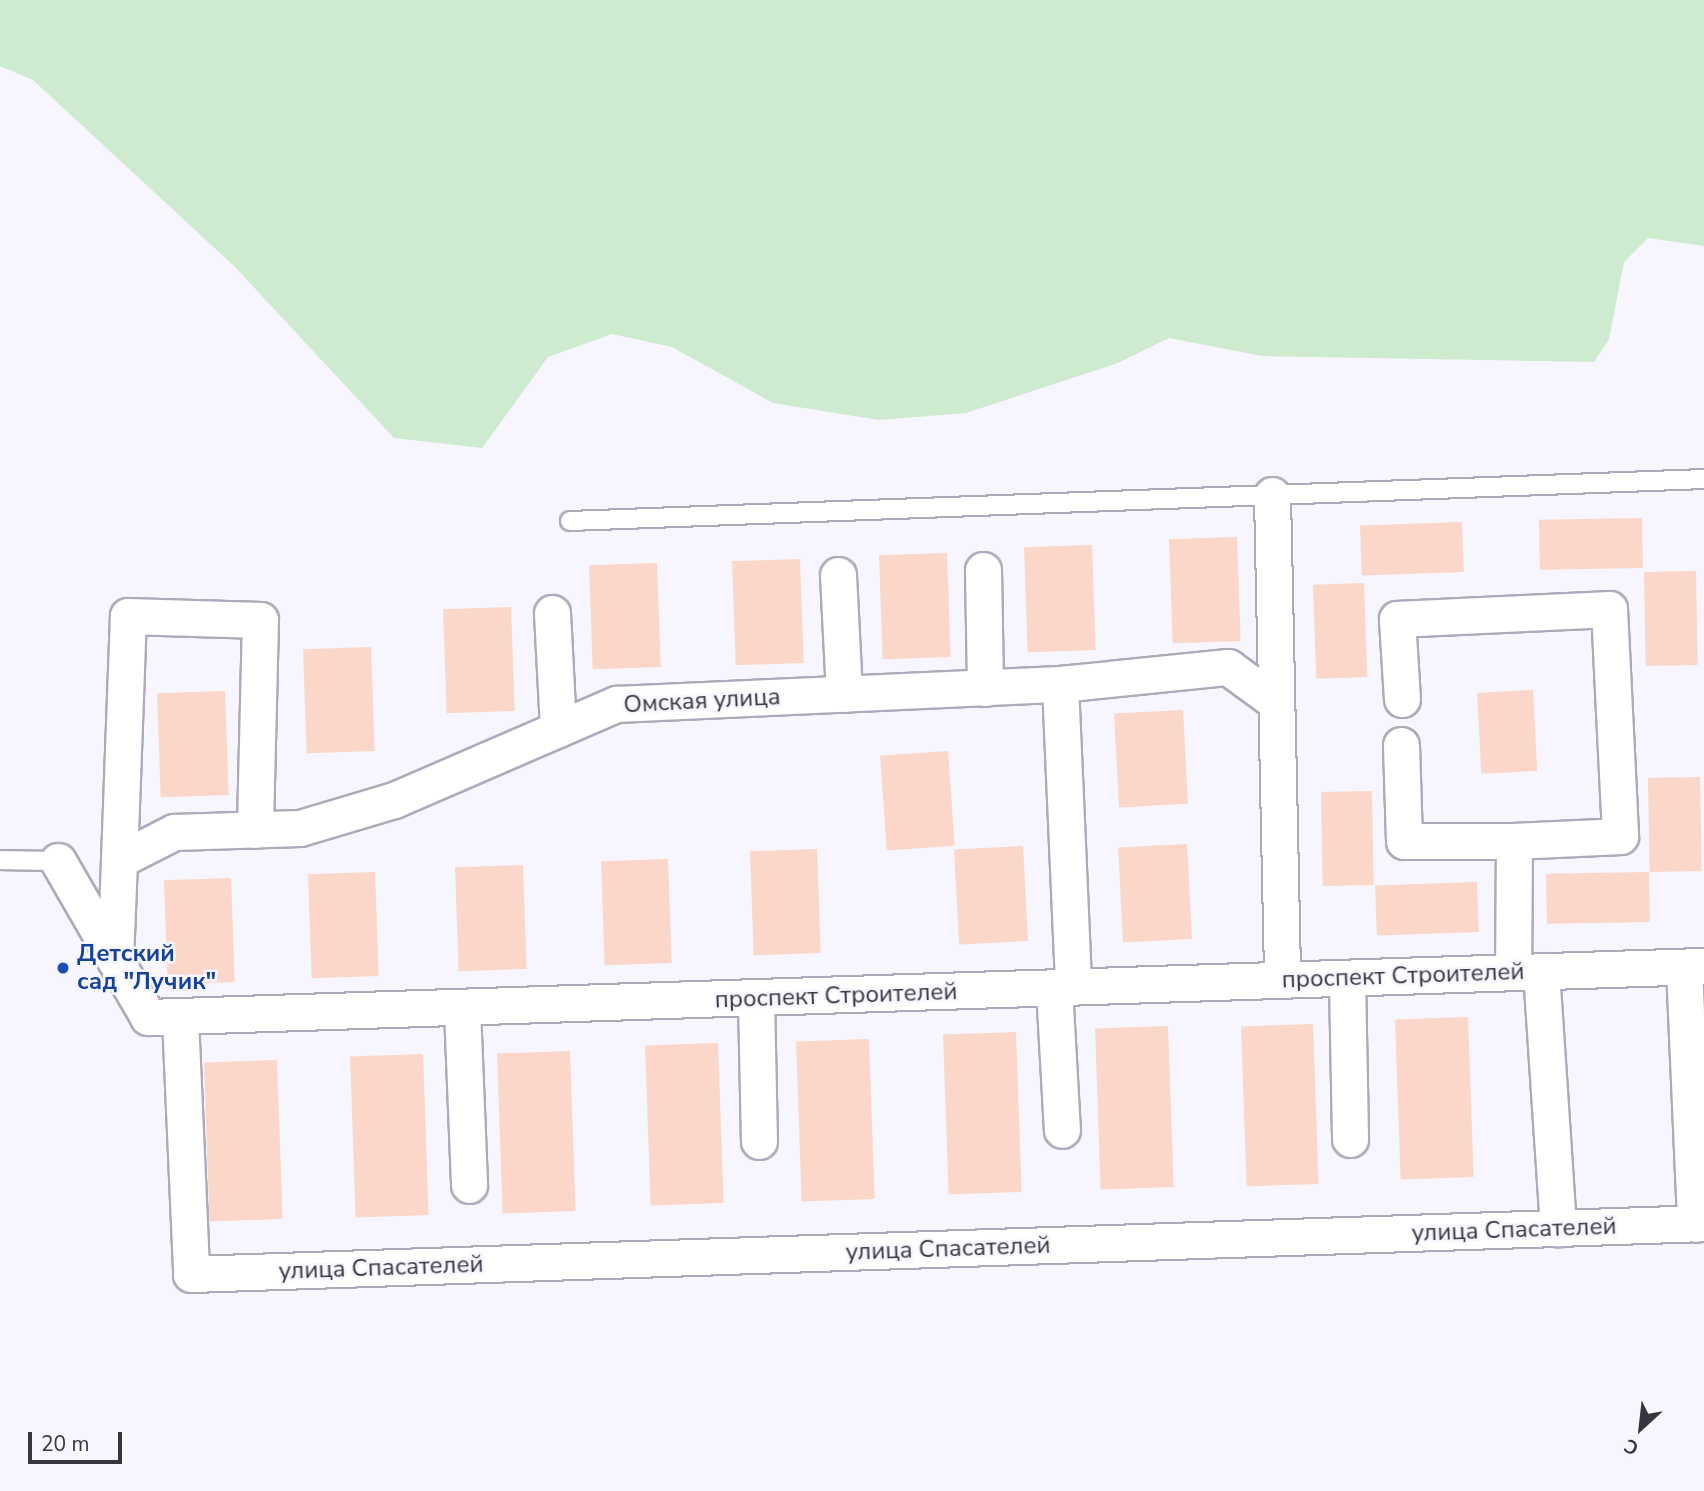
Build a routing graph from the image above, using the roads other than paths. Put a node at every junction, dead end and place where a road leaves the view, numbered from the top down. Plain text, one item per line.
1 (1704, 479) edge
2 (1272, 495) junction
3 (570, 521) dead end
4 (983, 570) dead end
5 (838, 575) dead end
6 (552, 613) dead end
7 (1060, 684) junction
8 (985, 688) junction
9 (844, 694) junction
10 (1402, 699) dead end
11 (1276, 702) junction
12 (558, 729) junction
13 (1401, 745) dead end
14 (255, 830) junction
15 (1514, 841) junction
16 (0, 860) edge
17 (119, 860) junction
18 (58, 861) joint
19 (115, 960) junction
20 (1694, 966) edge
21 (1527, 972) junction
22 (1347, 979) junction
23 (1282, 980) junction
24 (1064, 987) junction
25 (756, 999) junction
26 (462, 1009) junction
27 (180, 1017) junction
28 (1062, 1130) dead end
29 (1350, 1139) dead end
30 (759, 1141) dead end
31 (469, 1185) dead end
32 (1699, 1223) edge
33 (1558, 1228) junction

1 - 2 lane
2 - 3 lane
2 - 11 street
4 - 8 street
5 - 9 street
6 - 12 street
7 - 8 street, Омская улица
7 - 11 street, Омская улица
7 - 24 street
8 - 9 street, Омская улица
9 - 12 street, Омская улица
10 - 15 street
11 - 23 street
12 - 14 street, Омская улица
13 - 15 street
14 - 17 street, Омская улица
14 - 17 street
15 - 21 street
16 - 18 lane
17 - 19 street
18 - 19 street, проспект Строителей
19 - 27 street, проспект Строителей
20 - 21 street, проспект Строителей
20 - 32 street
21 - 22 street, проспект Строителей
21 - 33 street
22 - 23 street, проспект Строителей
22 - 29 street
23 - 24 street, проспект Строителей
24 - 25 street, проспект Строителей
24 - 28 street
25 - 26 street, проспект Строителей
25 - 30 street
26 - 27 street, проспект Строителей
26 - 31 street
27 - 33 street, улица Спасателей
32 - 33 street, улица Спасателей

